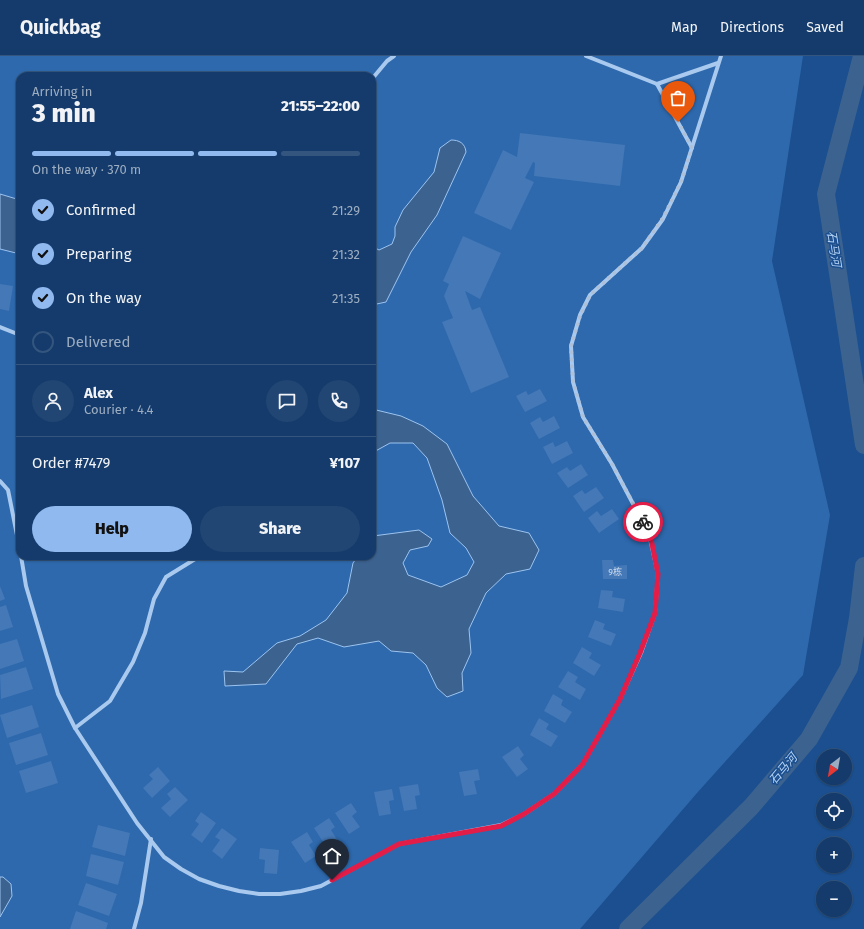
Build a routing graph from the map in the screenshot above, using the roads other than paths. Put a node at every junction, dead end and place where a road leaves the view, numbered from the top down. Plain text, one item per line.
1 (394, 56) edge
2 (586, 56) edge
3 (721, 56) edge
4 (718, 63) junction
5 (376, 74) edge
6 (657, 84) junction
7 (692, 148) junction
8 (0, 327) edge
9 (16, 333) edge
10 (0, 480) edge
11 (16, 530) edge
12 (22, 560) edge
13 (194, 560) edge
14 (75, 728) junction
15 (151, 839) junction
16 (134, 929) edge

1 - 5 street
2 - 6 street
3 - 4 street
4 - 6 street
4 - 7 street
6 - 7 street
7 - 15 street
8 - 9 street
10 - 11 street
12 - 14 street
13 - 14 street
14 - 15 street
15 - 16 street

